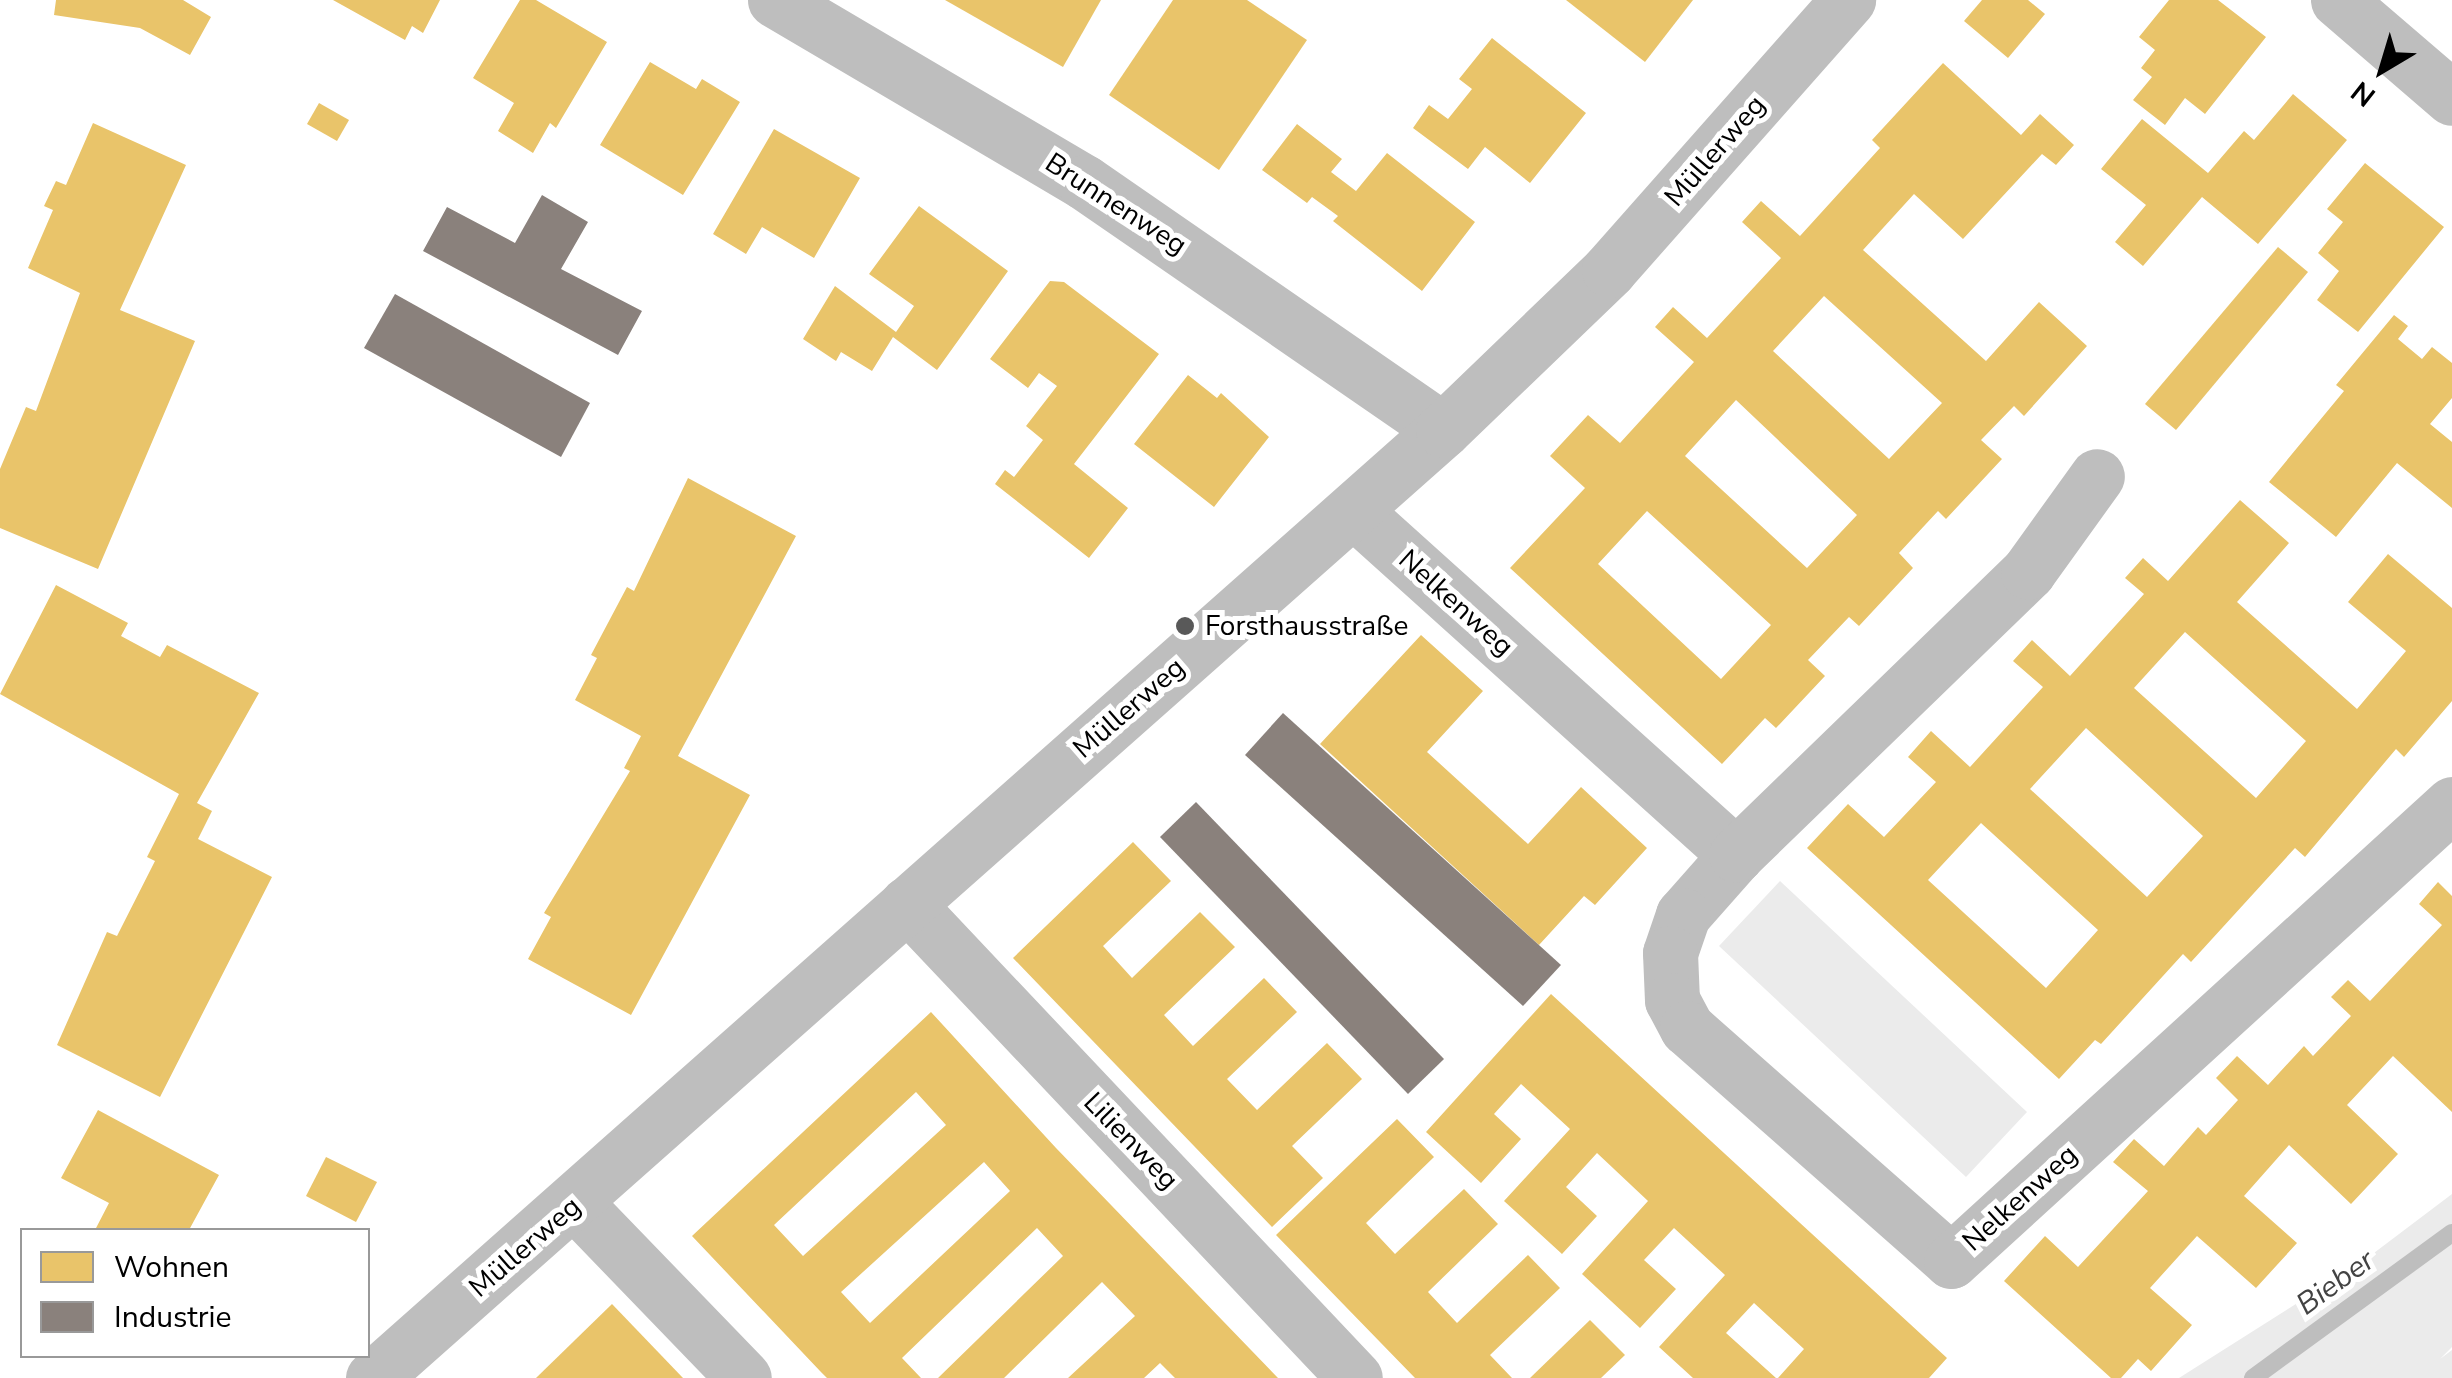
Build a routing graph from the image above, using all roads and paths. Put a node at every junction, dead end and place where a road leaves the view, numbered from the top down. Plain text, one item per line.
1 (775, 0) edge
2 (1848, 0) edge
3 (2338, 0) edge
4 (2452, 98) edge
5 (1444, 430) junction
6 (2097, 476) dead end
7 (1354, 512) junction
8 (2452, 804) edge
9 (1736, 855) junction
10 (906, 904) junction
11 (575, 1203) junction
12 (373, 1378) edge
13 (744, 1378) edge
14 (1354, 1378) edge

1 - 5 street, Brunnenweg
2 - 5 street, Müllerweg
3 - 4 street
5 - 7 street, Müllerweg
6 - 9 street, Nelkenweg
7 - 9 street, Nelkenweg
7 - 10 street, Müllerweg
8 - 9 street, Nelkenweg
10 - 11 street, Müllerweg
10 - 14 street, Lilienweg
11 - 12 street, Müllerweg
11 - 13 street

